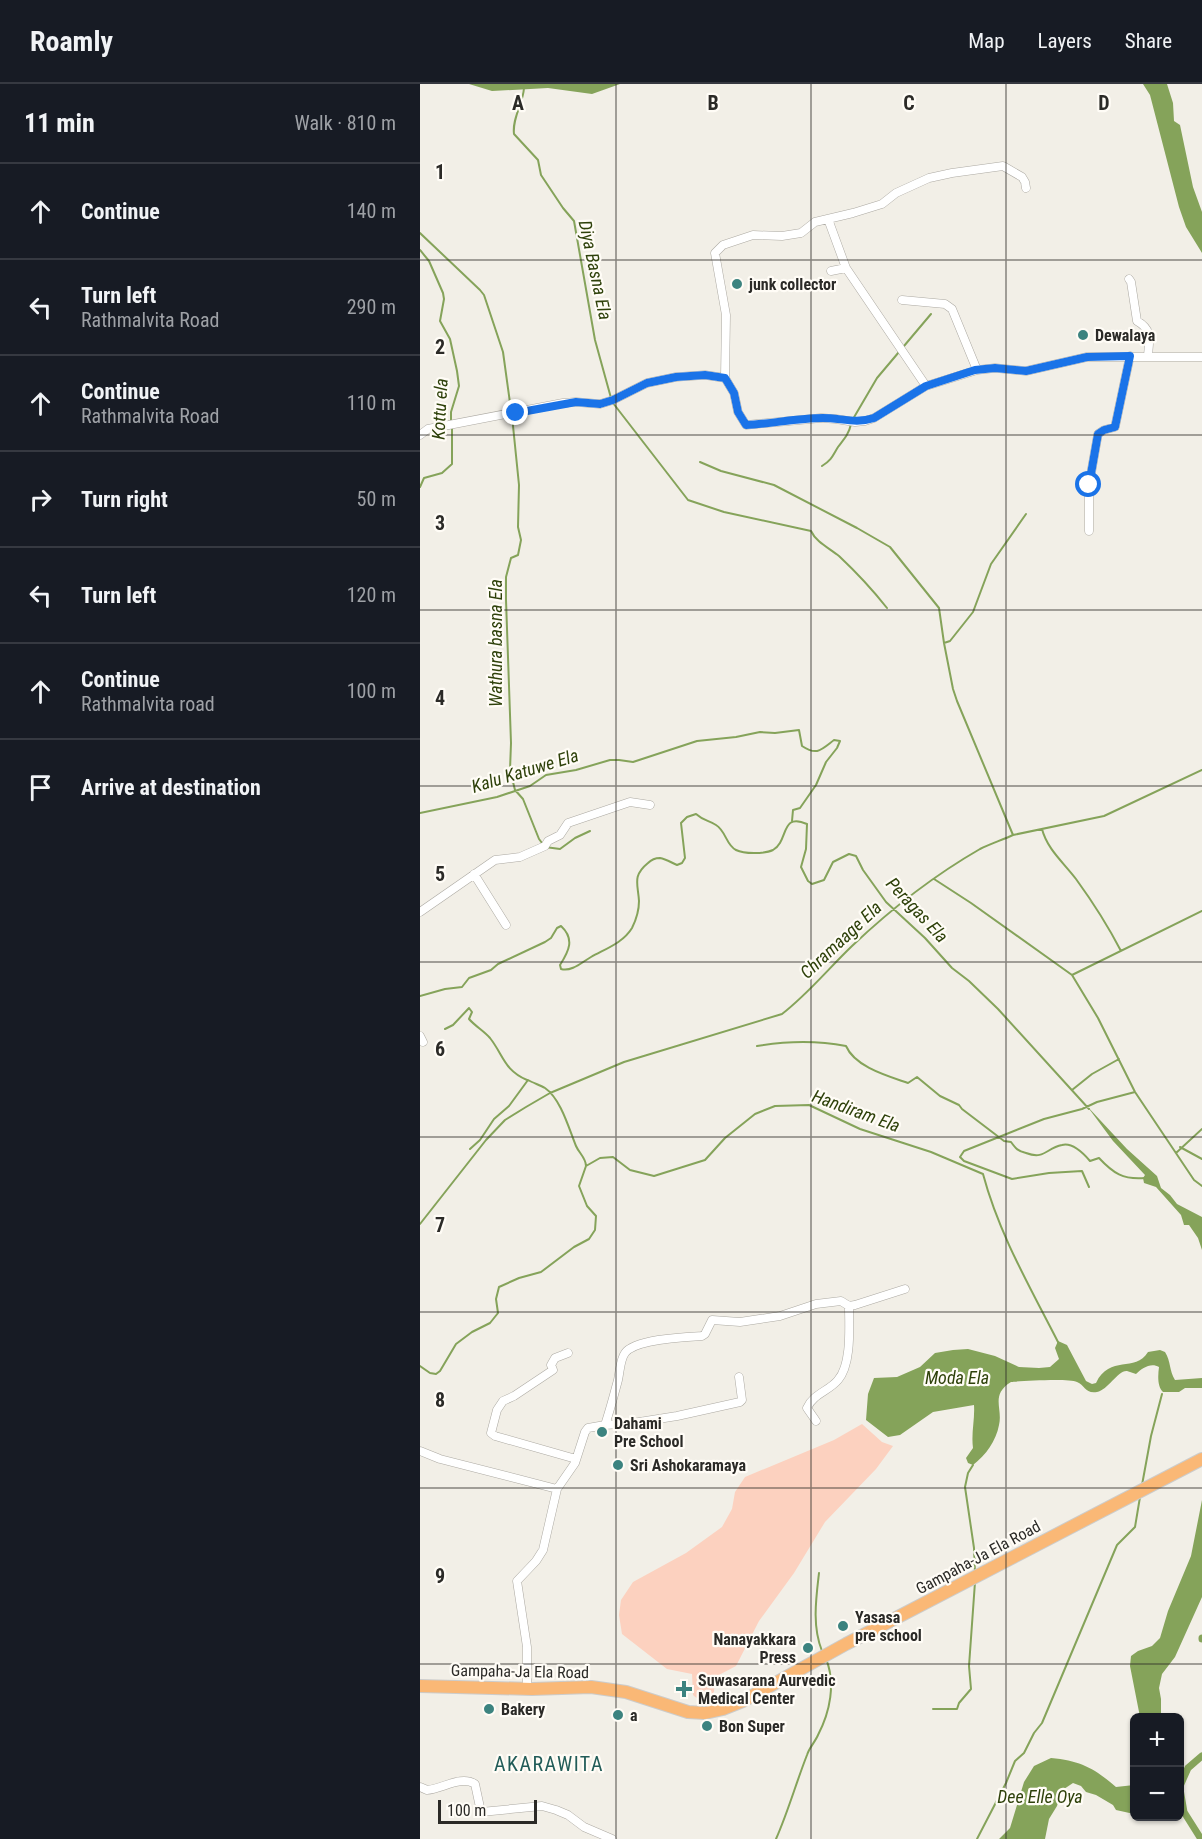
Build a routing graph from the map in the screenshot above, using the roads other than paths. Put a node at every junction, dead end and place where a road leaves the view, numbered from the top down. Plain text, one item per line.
1 (1026, 188) dead end
2 (828, 219) junction
3 (846, 268) junction
4 (831, 271) dead end
5 (1128, 279) dead end
6 (902, 300) dead end
7 (1130, 356) junction
8 (1148, 356) junction
9 (1202, 357) edge
10 (977, 370) junction
11 (725, 378) junction
12 (926, 386) junction
13 (420, 435) edge
14 (1089, 531) dead end
15 (650, 805) dead end
16 (474, 874) junction
17 (420, 912) edge
18 (506, 925) dead end
19 (904, 1289) dead end
20 (849, 1306) junction
21 (568, 1353) dead end
22 (739, 1377) dead end
23 (816, 1421) dead end
24 (605, 1425) junction
25 (420, 1451) edge
26 (576, 1459) junction
27 (1202, 1459) edge
28 (557, 1489) junction
29 (420, 1686) edge
30 (527, 1688) junction
31 (420, 1787) edge
32 (612, 1839) edge

1 - 2 street
2 - 3 street
2 - 11 street
3 - 4 street
3 - 12 street
5 - 8 street
6 - 10 street
7 - 8 street
7 - 10 street
7 - 14 street
8 - 9 street
10 - 12 street
11 - 12 street
11 - 13 street
15 - 16 street
16 - 17 street
16 - 18 street
19 - 20 street
20 - 23 street
20 - 24 street
21 - 26 street
22 - 24 street
24 - 26 street
25 - 28 street
26 - 28 street
27 - 30 highway, Gampaha-Ja Ela Road
28 - 30 street
29 - 30 highway, Gampaha-Ja Ela Road
31 - 32 street

